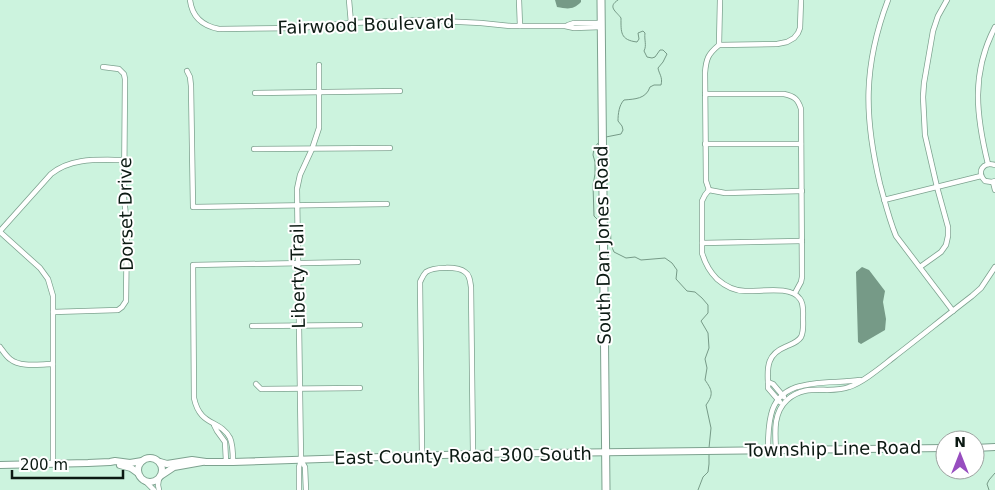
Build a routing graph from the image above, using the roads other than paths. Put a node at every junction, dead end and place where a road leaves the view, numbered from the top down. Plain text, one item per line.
1 (190, 0) edge
2 (349, 0) edge
3 (520, 0) edge
4 (601, 0) edge
5 (720, 0) edge
6 (801, 0) edge
7 (888, 0) edge
8 (947, 0) edge
9 (351, 23) junction
10 (601, 25) junction
11 (520, 26) junction
12 (995, 27) edge
13 (720, 45) junction
14 (319, 65) dead end
15 (103, 66) dead end
16 (186, 71) dead end
17 (400, 91) dead end
18 (319, 92) junction
19 (255, 93) dead end
20 (705, 94) junction
21 (705, 144) junction
22 (801, 144) junction
23 (390, 148) dead end
24 (254, 149) dead end
25 (312, 149) junction
26 (125, 160) junction
27 (988, 164) junction
28 (995, 165) edge
29 (981, 176) junction
30 (994, 182) edge
31 (937, 187) junction
32 (709, 190) junction
33 (995, 190) edge
34 (802, 192) junction
35 (884, 200) junction
36 (388, 204) dead end
37 (297, 206) junction
38 (0, 232) edge
39 (802, 241) junction
40 (702, 243) junction
41 (358, 262) dead end
42 (298, 263) junction
43 (920, 267) junction
44 (995, 267) edge
45 (794, 293) junction
46 (953, 311) junction
47 (53, 312) junction
48 (360, 325) dead end
49 (252, 326) dead end
50 (299, 326) junction
51 (0, 347) edge
52 (53, 364) junction
53 (864, 379) junction
54 (768, 382) junction
55 (256, 384) dead end
56 (300, 388) junction
57 (360, 388) dead end
58 (783, 396) junction
59 (778, 400) junction
60 (787, 400) junction
61 (783, 404) junction
62 (214, 425) junction
63 (769, 430) junction
64 (775, 430) junction
65 (935, 448) edge
66 (721, 450) joint
67 (772, 450) junction
68 (606, 452) junction
69 (473, 454) junction
70 (422, 455) junction
71 (302, 460) junction
72 (142, 461) junction
73 (110, 462) junction
74 (160, 462) junction
75 (206, 462) junction
76 (226, 462) junction
77 (233, 462) junction
78 (53, 464) junction
79 (0, 465) edge
80 (138, 472) junction
81 (161, 477) junction
82 (145, 481) junction
83 (154, 490) edge
84 (159, 490) edge
85 (299, 490) edge
86 (306, 490) edge
87 (606, 490) edge

1 - 9 street, Fairwood Boulevard
2 - 9 street
3 - 11 street
4 - 10 main road, South Dan Jones Road
5 - 13 street
6 - 13 street
7 - 35 street
8 - 31 street
9 - 11 street, Fairwood Boulevard
10 - 11 street, Fairwood Boulevard
10 - 68 main road, South Dan Jones Road
12 - 27 street
13 - 20 street
14 - 18 street, Liberty Trail
15 - 26 street, Dorset Drive
16 - 37 street
17 - 18 street
18 - 19 street
18 - 25 street, Liberty Trail
20 - 21 street
20 - 22 street
21 - 22 street
21 - 32 street
22 - 34 street
23 - 25 street
24 - 25 street
25 - 37 street, Liberty Trail
26 - 38 street
26 - 47 street, Dorset Drive
27 - 28 street
27 - 29 street
29 - 30 street
29 - 31 street
30 - 33 street
31 - 35 street
31 - 43 street
32 - 34 street
32 - 40 street
34 - 39 street
35 - 43 street
36 - 37 street
37 - 42 street, Liberty Trail
38 - 47 street
39 - 40 street
39 - 45 street
40 - 45 street
41 - 42 street
42 - 50 street, Liberty Trail
42 - 62 street
43 - 46 street
44 - 46 street
45 - 54 street
46 - 53 street
47 - 52 street
48 - 50 street
49 - 50 street
50 - 56 street, Liberty Trail
51 - 52 street
52 - 78 street
53 - 58 street
53 - 60 street
54 - 58 street
54 - 59 street
55 - 56 street
56 - 57 street
56 - 71 street, Liberty Trail
58 - 59 street
58 - 60 street
59 - 61 street
59 - 63 street
60 - 61 street
61 - 64 street
62 - 76 street
62 - 77 street
63 - 64 street
63 - 67 street
64 - 67 street
65 - 67 street, Township Line Road
66 - 67 street, Township Line Road
66 - 68 street, East County Road 300 South
68 - 69 street, East County Road 300 South
68 - 87 main road, South Dan Jones Road
69 - 70 street, East County Road 300 South
69 - 70 street
70 - 71 street, East County Road 300 South
71 - 77 street, East County Road 300 South
71 - 85 street
71 - 86 street, Liberty Trail
72 - 73 street
72 - 74 street
72 - 80 street
73 - 78 street
73 - 80 street
74 - 75 street, East County Road 300 South
74 - 81 street
75 - 76 street, East County Road 300 South
75 - 81 street, East County Road 300 South
76 - 77 street, East County Road 300 South
78 - 79 street
80 - 82 street
81 - 82 street
81 - 84 street
82 - 83 street

